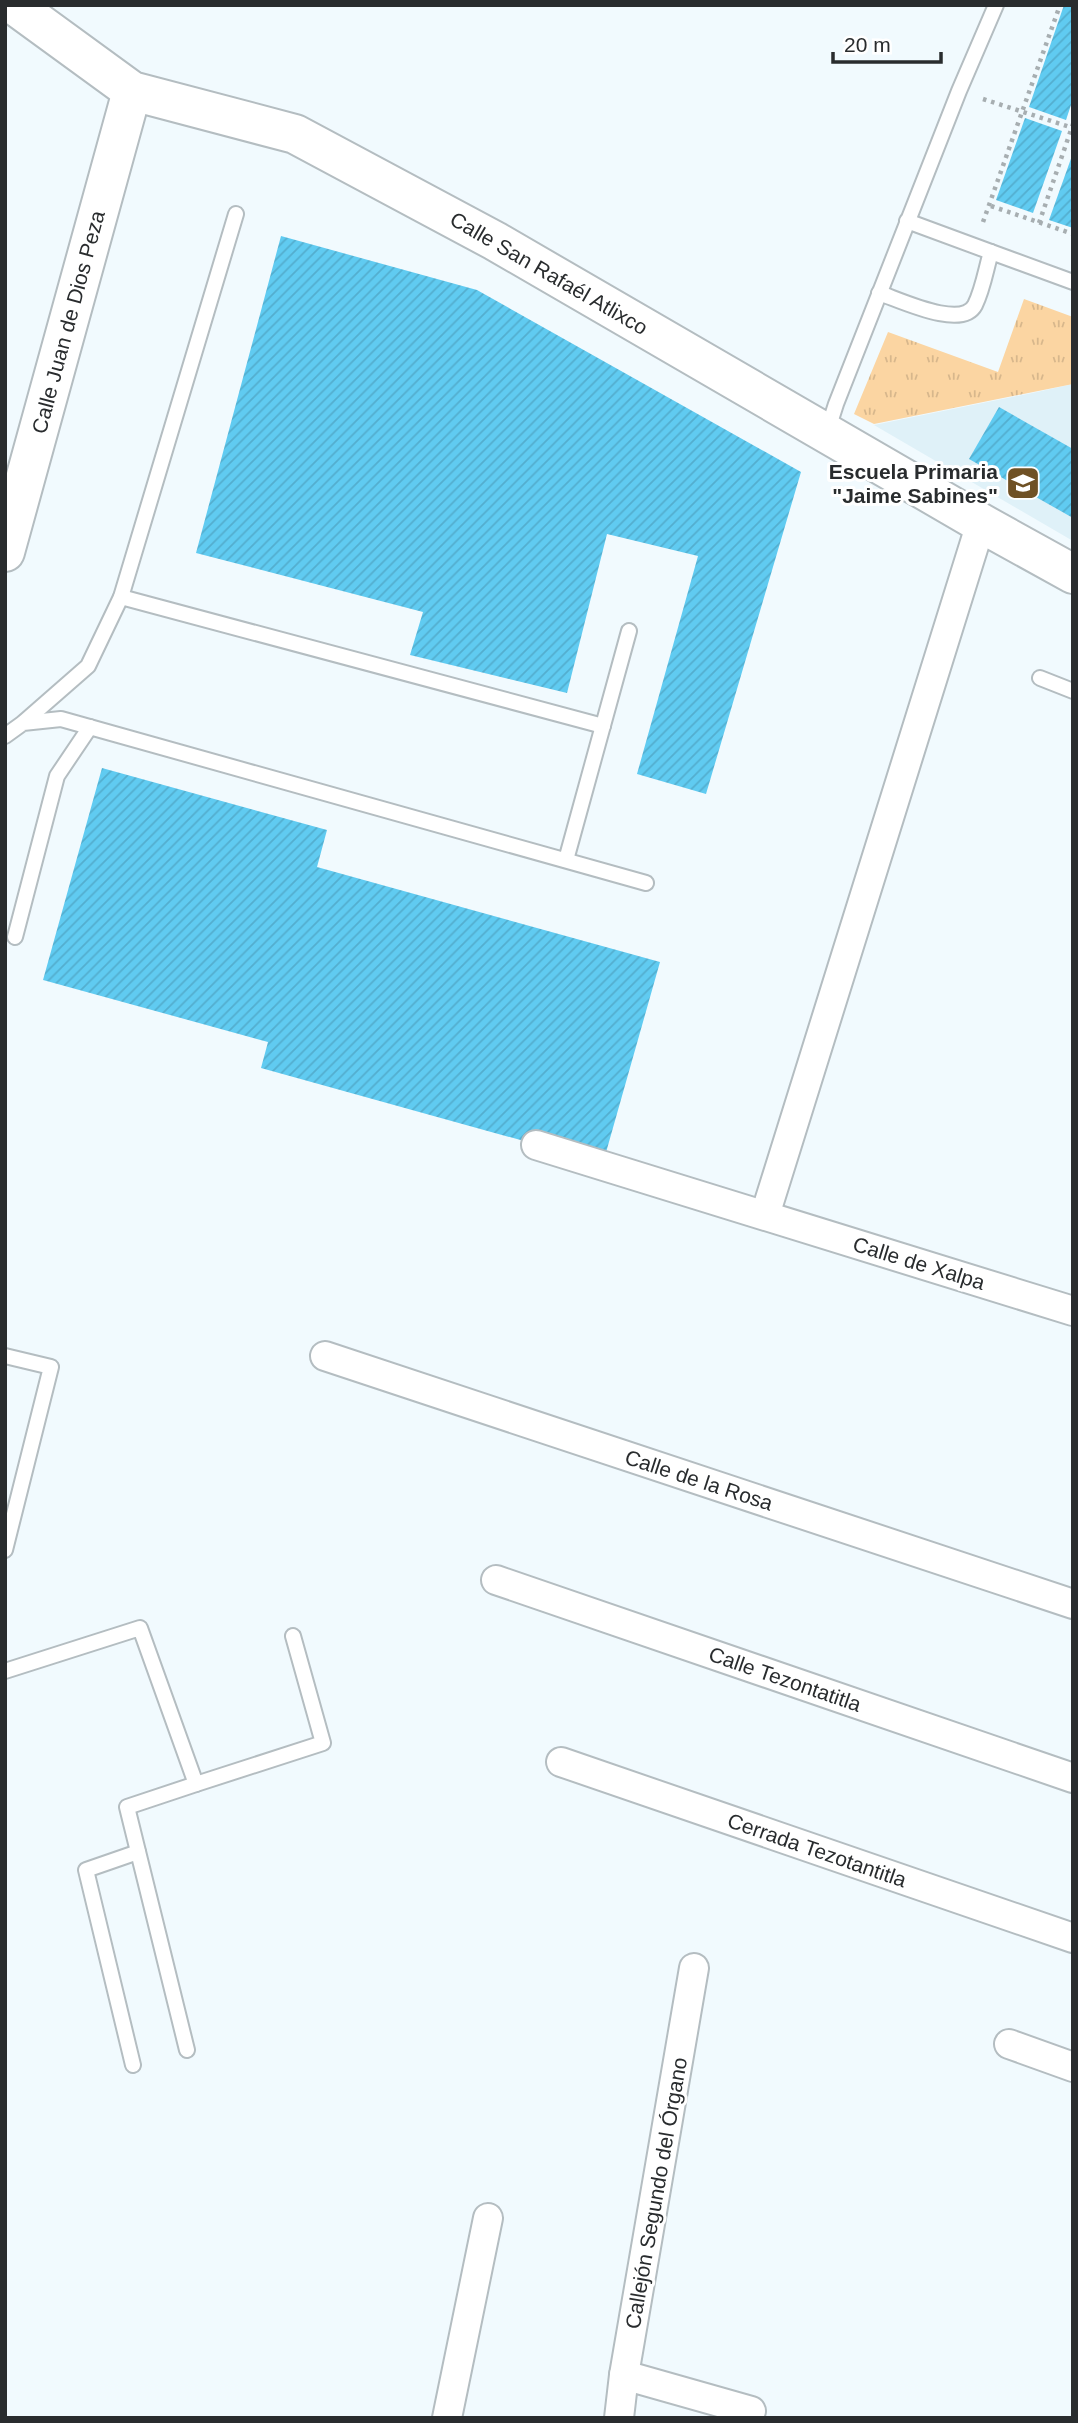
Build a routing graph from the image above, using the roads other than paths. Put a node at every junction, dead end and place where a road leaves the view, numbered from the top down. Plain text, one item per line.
1 (14, 5) edge
2 (996, 5) edge
3 (132, 91) junction
4 (236, 214) dead end
5 (907, 221) junction
6 (991, 252) junction
7 (1073, 282) edge
8 (878, 293) junction
9 (827, 433) junction
10 (981, 523) junction
11 (5, 552) edge
12 (1073, 574) edge
13 (121, 597) junction
14 (629, 631) dead end
15 (1040, 678) dead end
16 (1073, 691) edge
17 (23, 723) junction
18 (603, 726) junction
19 (90, 727) junction
20 (5, 736) edge
21 (566, 860) junction
22 (646, 883) dead end
23 (15, 937) dead end
24 (536, 1145) dead end
25 (765, 1215) junction
26 (1073, 1311) edge
27 (5, 1356) edge
28 (325, 1356) dead end
29 (5, 1550) edge
30 (496, 1580) dead end
31 (1073, 1604) edge
32 (293, 1636) dead end
33 (5, 1671) edge
34 (561, 1762) dead end
35 (1073, 1778) edge
36 (196, 1784) junction
37 (138, 1852) junction
38 (1073, 1938) edge
39 (694, 1968) dead end
40 (1009, 2045) dead end
41 (187, 2050) dead end
42 (133, 2066) dead end
43 (1073, 2067) edge
44 (488, 2218) dead end
45 (624, 2375) junction
46 (751, 2411) dead end
47 (447, 2418) edge
48 (619, 2418) edge

1 - 3 street, Calle San Rafaél Atlixco
2 - 5 lane
3 - 9 street, Calle San Rafaél Atlixco
3 - 11 street, Calle Juan de Dios Peza
4 - 13 lane
5 - 6 lane
5 - 8 lane
6 - 7 lane
6 - 8 lane
8 - 9 lane
9 - 10 street, Calle San Rafaél Atlixco
10 - 12 street, Calle San Rafaél Atlixco
10 - 25 street
13 - 17 lane
13 - 18 lane
14 - 18 lane
15 - 16 lane
17 - 19 lane
17 - 20 lane
18 - 21 lane
19 - 21 lane
19 - 23 lane
21 - 22 lane
24 - 25 street, Calle de Xalpa
25 - 26 street, Calle de Xalpa
27 - 29 lane
28 - 31 street, Calle de la Rosa
30 - 35 street, Calle Tezontatitla
32 - 36 lane
33 - 36 lane
34 - 38 street, Cerrada Tezotantitla
36 - 37 lane
37 - 41 lane
37 - 42 lane
39 - 45 street, Callejón Segundo del Órgano
40 - 43 street
44 - 47 street
45 - 46 street
45 - 48 street, Callejón Segundo del Órgano

